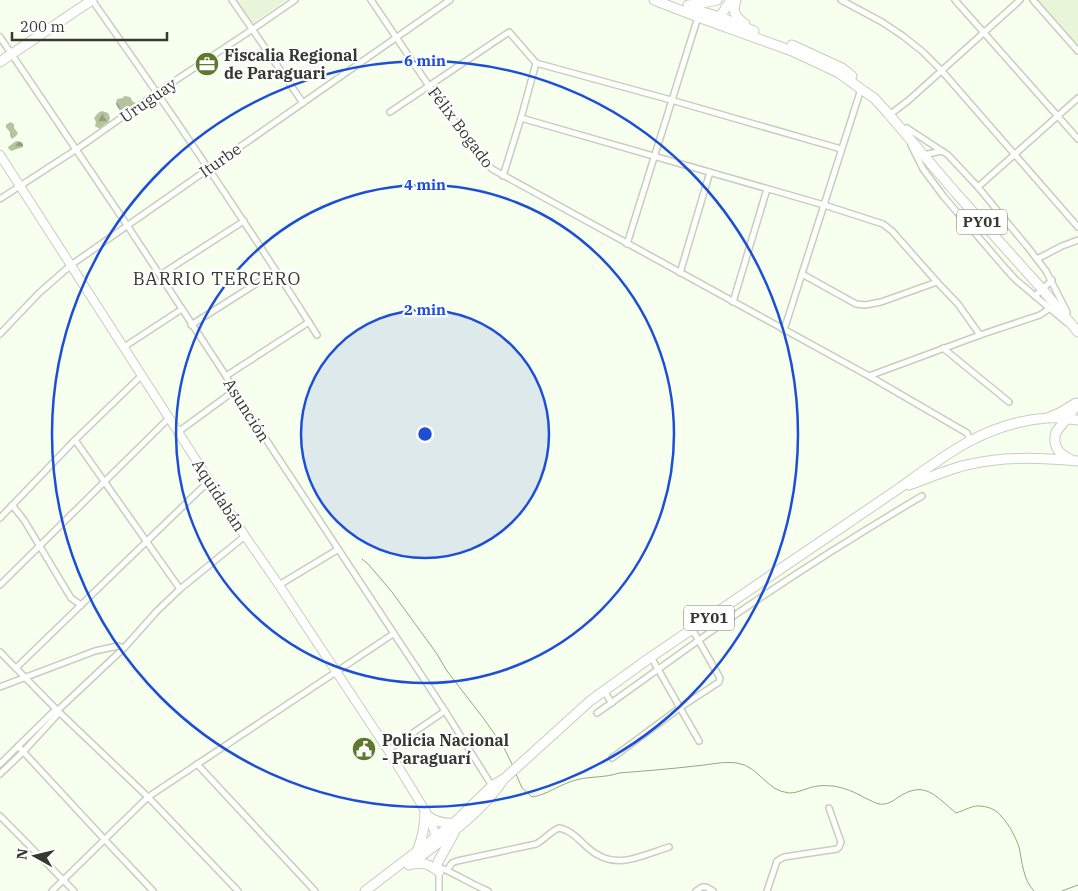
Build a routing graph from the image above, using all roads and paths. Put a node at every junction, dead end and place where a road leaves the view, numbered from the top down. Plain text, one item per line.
1 (92, 0) edge
2 (232, 0) edge
3 (295, 0) edge
4 (371, 0) edge
5 (450, 0) edge
6 (654, 0) edge
7 (668, 0) edge
8 (717, 0) edge
9 (732, 0) edge
10 (736, 0) edge
11 (841, 0) edge
12 (956, 0) edge
13 (1020, 0) edge
14 (1033, 0) edge
15 (680, 5) junction
16 (694, 16) junction
17 (720, 17) junction
18 (253, 29) junction
19 (735, 31) junction
20 (755, 32) junction
21 (984, 32) junction
22 (0, 36) edge
23 (396, 37) junction
24 (1078, 51) edge
25 (12, 54) junction
26 (0, 62) edge
27 (536, 63) junction
28 (941, 70) junction
29 (429, 86) junction
30 (861, 89) junction
31 (158, 92) junction
32 (1078, 98) edge
33 (671, 100) junction
34 (304, 103) junction
35 (390, 112) dead end
36 (892, 113) junction
37 (1058, 116) junction
38 (521, 118) junction
39 (906, 130) junction
40 (1078, 139) edge
41 (842, 149) junction
42 (77, 150) junction
43 (942, 151) junction
44 (1014, 154) junction
45 (0, 155) edge
46 (654, 156) junction
47 (926, 156) junction
48 (209, 168) junction
49 (923, 169) junction
50 (710, 172) junction
51 (503, 176) junction
52 (20, 185) junction
53 (978, 187) junction
54 (767, 189) junction
55 (0, 199) edge
56 (824, 205) junction
57 (244, 221) junction
58 (127, 225) junction
59 (1078, 227) edge
60 (1078, 240) edge
61 (627, 244) junction
62 (1037, 259) junction
63 (71, 265) junction
64 (276, 271) junction
65 (680, 273) junction
66 (802, 274) junction
67 (160, 275) junction
68 (937, 282) junction
69 (1043, 288) junction
70 (733, 302) junction
71 (1050, 308) junction
72 (182, 309) junction
73 (309, 322) junction
74 (191, 325) junction
75 (1076, 328) edge
76 (784, 330) junction
77 (0, 334) edge
78 (318, 334) dead end
79 (980, 334) junction
80 (124, 348) junction
81 (943, 348) junction
82 (142, 375) junction
83 (226, 376) junction
84 (869, 376) junction
85 (234, 392) junction
86 (1009, 402) dead end
87 (1078, 403) edge
88 (169, 418) junction
89 (1044, 418) junction
90 (1066, 419) junction
91 (1078, 420) edge
92 (178, 432) junction
93 (75, 440) junction
94 (970, 440) junction
95 (1076, 461) edge
96 (210, 480) junction
97 (105, 482) junction
98 (901, 487) junction
99 (922, 496) dead end
100 (12, 505) junction
101 (0, 518) edge
102 (245, 536) junction
103 (146, 542) junction
104 (40, 546) junction
105 (337, 550) junction
106 (279, 585) junction
107 (0, 586) edge
108 (180, 589) junction
109 (81, 605) junction
110 (692, 630) junction
111 (393, 634) junction
112 (698, 640) junction
113 (124, 648) junction
114 (0, 652) edge
115 (652, 657) junction
116 (16, 668) junction
117 (658, 669) junction
118 (336, 672) junction
119 (26, 677) junction
120 (0, 687) edge
121 (604, 691) junction
122 (612, 703) junction
123 (681, 707) junction
124 (58, 711) junction
125 (445, 711) junction
126 (597, 714) dead end
127 (700, 741) dead end
128 (18, 746) junction
129 (388, 750) junction
130 (23, 752) junction
131 (612, 758) dead end
132 (0, 764) edge
133 (197, 764) junction
134 (0, 774) edge
135 (505, 778) junction
136 (492, 786) junction
137 (148, 797) junction
138 (830, 808) dead end
139 (427, 814) junction
140 (0, 816) edge
141 (456, 825) junction
142 (104, 840) junction
143 (437, 840) junction
144 (669, 847) dead end
145 (418, 851) junction
146 (409, 865) junction
147 (441, 868) junction
148 (64, 880) junction
149 (52, 891) edge
150 (74, 891) edge
151 (153, 891) edge
152 (238, 891) edge
153 (315, 891) edge
154 (365, 891) edge
155 (374, 891) edge
156 (439, 891) edge
157 (488, 891) edge
158 (696, 891) edge
159 (713, 891) edge
160 (766, 891) edge

1 - 25 highway
1 - 31 street
2 - 18 street
3 - 18 street, Uruguay
4 - 23 street, Félix Bogado
5 - 23 street, Iturbe
6 - 16 highway, PY01
7 - 15 highway, PY01
8 - 15 highway
9 - 17 highway
10 - 20 highway
11 - 28 street
12 - 21 street
13 - 21 street
14 - 24 street
15 - 17 highway, PY01
16 - 17 highway
16 - 19 highway, PY01
16 - 33 street
17 - 19 highway
17 - 20 highway, PY01
18 - 31 street, Uruguay
18 - 34 street
19 - 30 highway, PY01
20 - 36 highway, PY01
21 - 28 street
21 - 37 street
22 - 25 street, Asunción
23 - 29 street, Félix Bogado
23 - 34 street, Iturbe
25 - 26 highway
25 - 42 street, Asunción
27 - 29 street
27 - 33 street
27 - 38 street
28 - 36 street
28 - 44 street
29 - 35 street
29 - 51 street, Félix Bogado
30 - 39 highway, PY01
30 - 41 street
31 - 42 street, Uruguay
31 - 48 street
32 - 37 street
33 - 41 street
33 - 46 street
34 - 48 street, Iturbe
36 - 39 highway, PY01
37 - 40 street
37 - 44 street
38 - 46 street
38 - 51 street
39 - 43 street
39 - 47 highway, PY01
39 - 49 street
41 - 56 street
42 - 52 street, Uruguay
42 - 58 street, Asunción
43 - 47 street
43 - 53 street
44 - 53 street
44 - 59 street
45 - 52 street, Aquidabán
46 - 50 street
46 - 61 street
47 - 49 street
47 - 69 highway, PY01
48 - 57 street
48 - 58 street, Iturbe
49 - 69 street
50 - 54 street
50 - 65 street
51 - 61 street, Félix Bogado
52 - 55 street, Uruguay
52 - 63 street, Aquidabán
53 - 62 street
54 - 56 street
54 - 70 street
56 - 66 street
56 - 68 street
57 - 64 street
57 - 67 street
58 - 63 street, Iturbe
58 - 67 street, Asunción
60 - 62 street
61 - 65 street, Félix Bogado
62 - 69 street
63 - 77 street, Iturbe
63 - 80 street, Aquidabán
64 - 73 street
64 - 74 street
65 - 70 street, Félix Bogado
66 - 68 street
66 - 76 street
67 - 72 street, Asunción
68 - 79 street
69 - 71 street
69 - 75 highway, PY01
69 - 75 highway, PY01
70 - 76 street, Félix Bogado
71 - 75 street
71 - 79 street
72 - 74 street, Asunción
72 - 80 street
73 - 78 street
73 - 83 street
74 - 83 street, Asunción
76 - 84 street, Félix Bogado
79 - 81 street
80 - 82 street, Aquidabán
81 - 84 street
81 - 86 street
82 - 88 street, Aquidabán
82 - 93 street
83 - 85 street, Asunción
84 - 94 street, Félix Bogado
85 - 92 street
85 - 105 street, Asunción
87 - 89 highway
87 - 90 highway
88 - 92 street, Aquidabán
88 - 97 street
89 - 90 highway, PY01
89 - 94 highway, PY01
90 - 91 highway, PY01
90 - 95 highway
92 - 96 street, Aquidabán
93 - 97 street
93 - 100 street
94 - 98 highway, PY01
95 - 98 highway, PY01
96 - 102 street, Aquidabán
96 - 103 street
97 - 103 street
97 - 104 street
98 - 110 highway, PY01
99 - 112 street
100 - 101 street
100 - 104 street
102 - 106 street, Aquidabán
102 - 108 street
103 - 108 street
103 - 109 street
104 - 107 street
104 - 109 street
105 - 106 street
105 - 111 street, Asunción
106 - 118 street, Aquidabán
108 - 113 street
109 - 116 street
110 - 112 street
110 - 115 highway, PY01
111 - 118 street
111 - 125 street, Asunción
112 - 117 street
112 - 123 street
113 - 119 street
113 - 124 street
114 - 116 street
115 - 117 street
115 - 121 highway, PY01
116 - 119 street
117 - 122 street
117 - 123 street
118 - 129 street, Aquidabán
118 - 133 street
119 - 120 street
119 - 124 street
121 - 122 street
121 - 135 highway, PY01
122 - 126 street
123 - 127 street
123 - 131 street
124 - 128 street
124 - 130 street
124 - 137 street
125 - 129 street
125 - 136 street, Asunción
128 - 130 street
128 - 132 street
129 - 139 street, Aquidabán
130 - 134 street
130 - 142 street
133 - 137 street
133 - 153 street
135 - 136 highway, PY01
135 - 141 highway, PY01
136 - 141 highway, PY01
137 - 142 street
137 - 152 street
138 - 160 street
139 - 141 highway
139 - 143 street, Aquidabán
139 - 145 highway
140 - 148 street
141 - 143 highway, PY01
141 - 147 highway
142 - 148 street
142 - 151 street
143 - 145 highway, PY01
143 - 146 highway, PY01
143 - 147 street
144 - 147 street
145 - 154 highway, PY01
146 - 147 highway
146 - 155 highway, PY01
147 - 156 street
147 - 157 street
148 - 149 street
148 - 150 street
158 - 159 street

